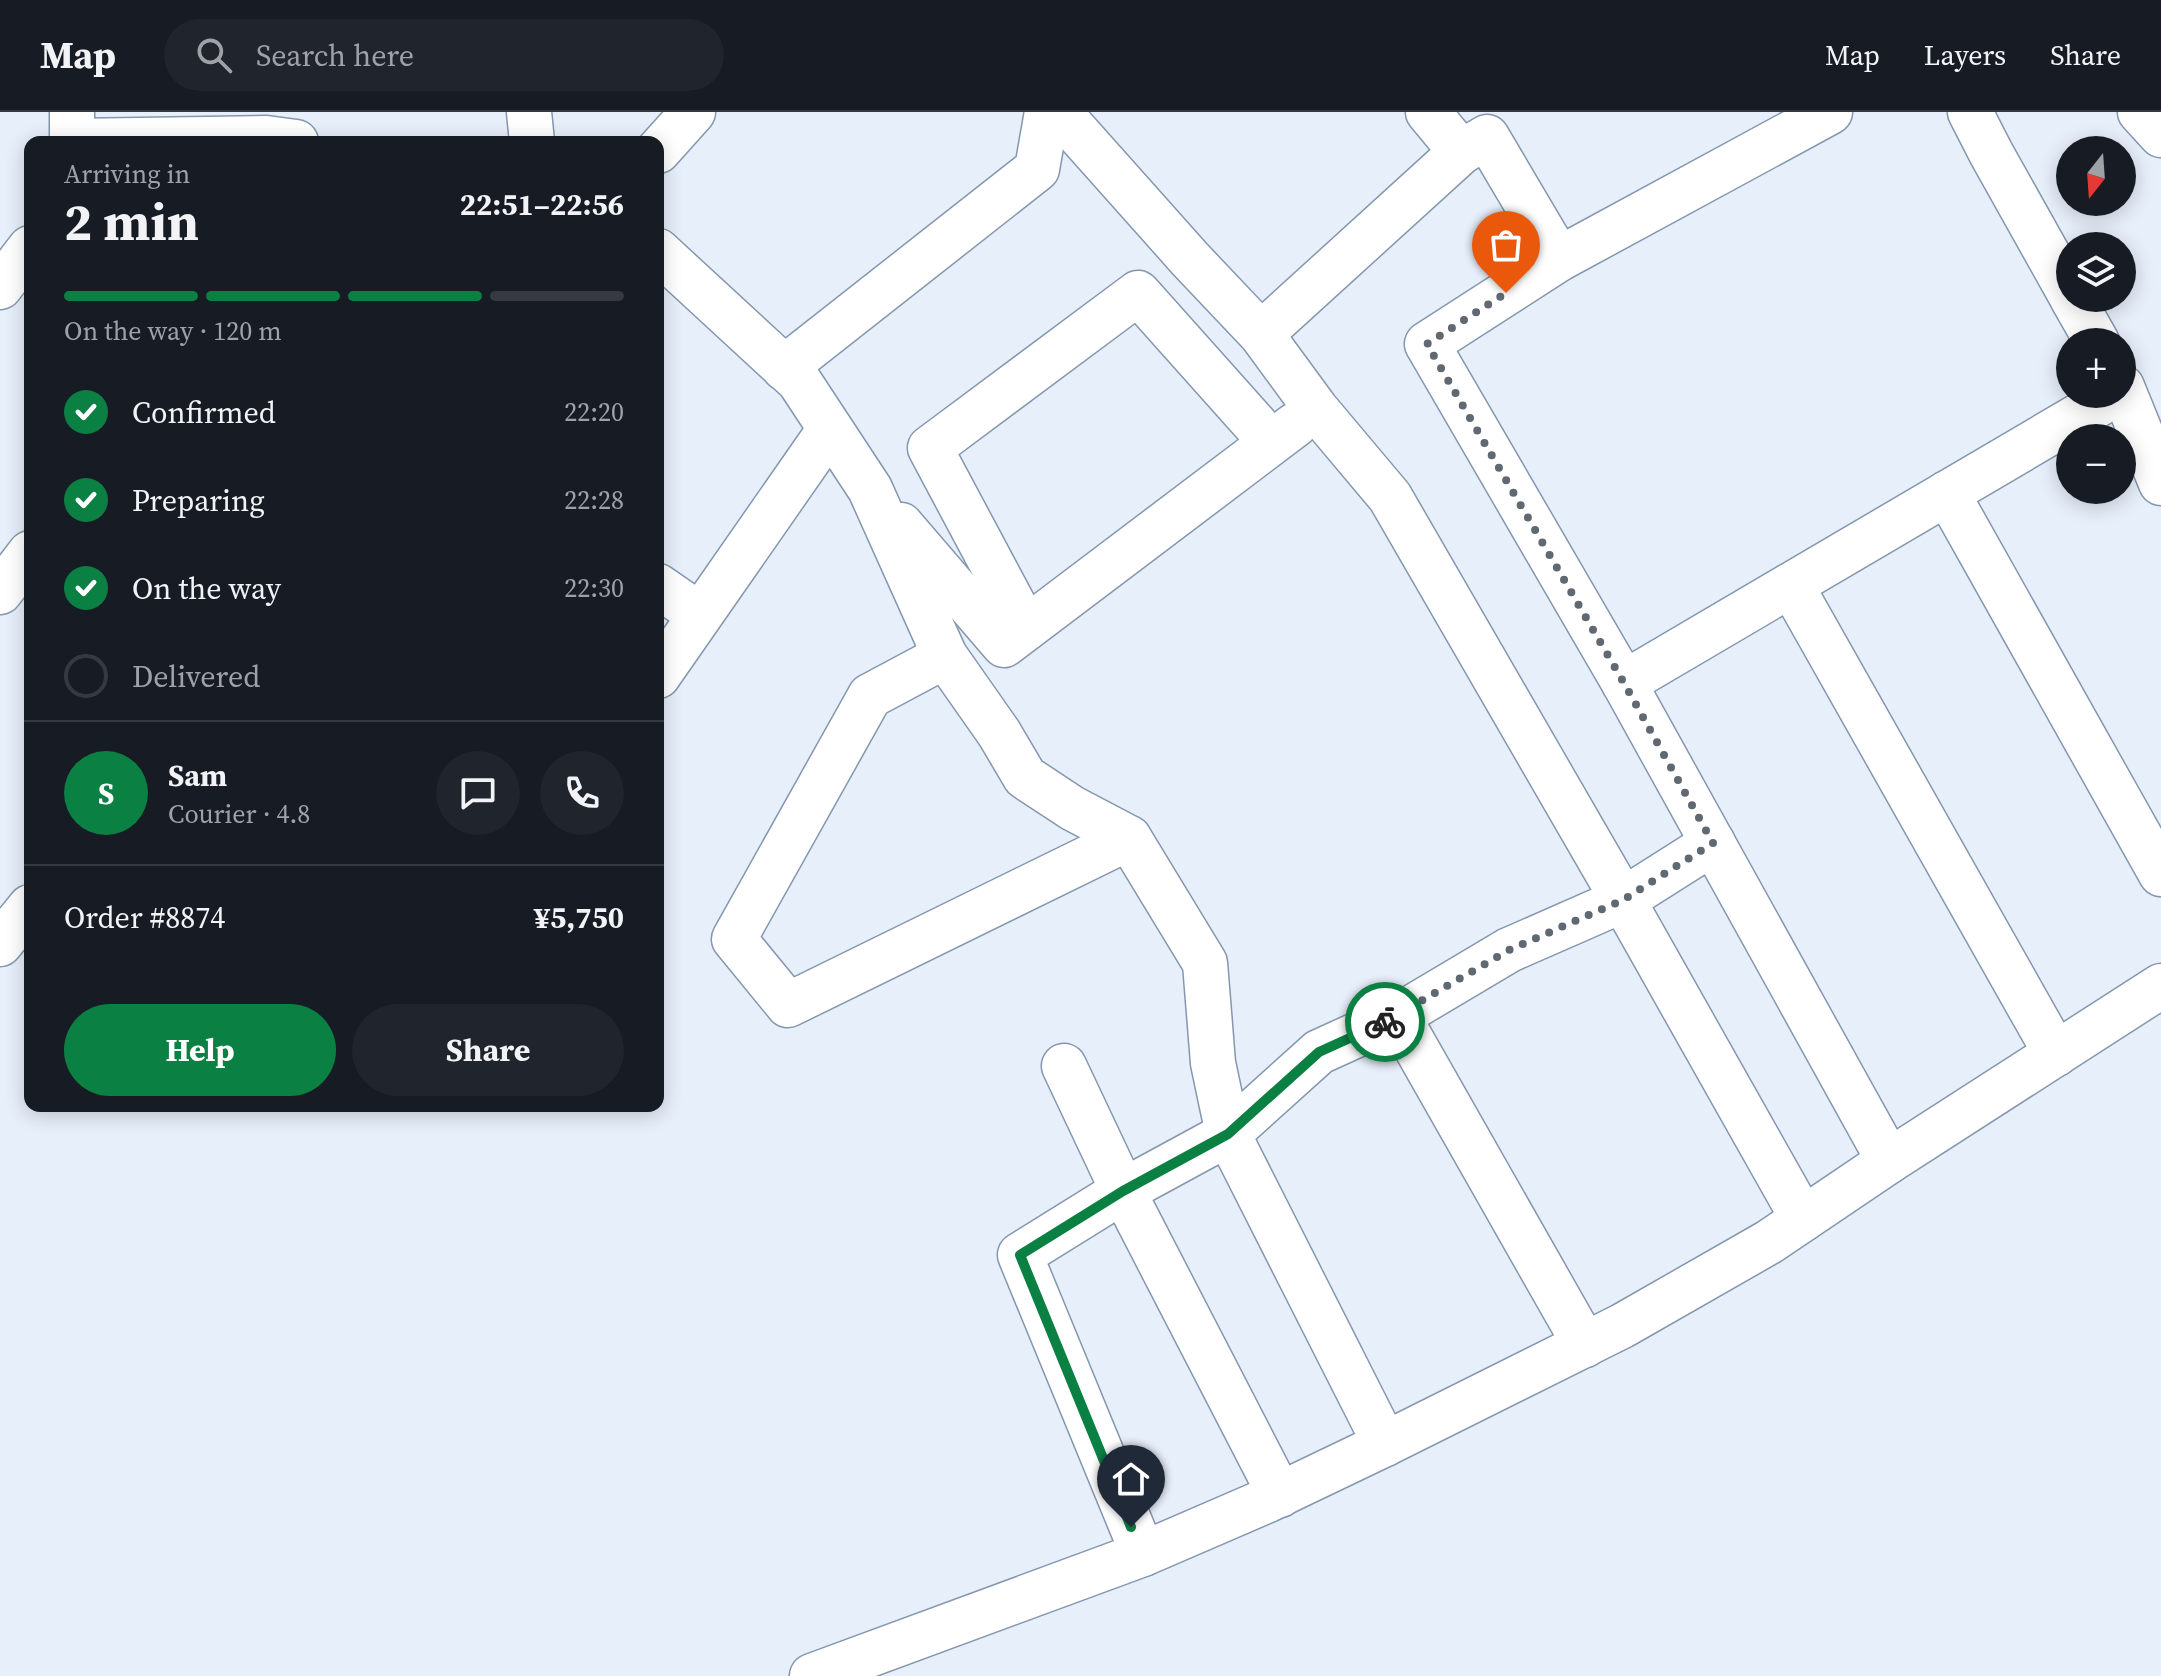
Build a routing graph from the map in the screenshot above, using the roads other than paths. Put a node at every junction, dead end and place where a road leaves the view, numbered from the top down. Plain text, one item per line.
1 (72, 112) edge
2 (529, 112) edge
3 (693, 112) edge
4 (1047, 112) edge
5 (1059, 112) edge
6 (1428, 112) edge
7 (1830, 112) edge
8 (1970, 112) edge
9 (2140, 112) edge
10 (2161, 135) edge
11 (72, 136) edge
12 (531, 136) edge
13 (664, 144) edge
14 (1461, 152) junction
15 (24, 256) edge
16 (664, 257) edge
17 (1559, 259) junction
18 (2056, 269) edge
19 (0, 287) edge
20 (1261, 334) junction
21 (784, 368) junction
22 (2091, 408) edge
23 (2129, 408) edge
24 (1316, 409) junction
25 (830, 429) junction
26 (1271, 442) junction
27 (2161, 483) edge
28 (870, 489) junction
29 (1947, 493) junction
30 (24, 561) edge
31 (1791, 585) junction
32 (664, 590) edge
33 (0, 592) edge
34 (700, 615) junction
35 (1026, 628) junction
36 (945, 656) junction
37 (664, 667) edge
38 (1624, 683) junction
39 (1129, 838) junction
40 (1713, 843) junction
41 (2161, 874) edge
42 (1623, 900) junction
43 (24, 914) edge
44 (0, 944) edge
45 (2161, 986) edge
46 (1398, 1016) junction
47 (2056, 1054) junction
48 (1064, 1066) dead end
49 (1228, 1134) junction
50 (1889, 1161) junction
51 (1123, 1191) junction
52 (1803, 1219) junction
53 (1585, 1345) junction
54 (1385, 1444) junction
55 (1280, 1495) junction
56 (1143, 1554) junction
57 (812, 1676) edge

1 - 11 street
2 - 12 street
3 - 13 street
4 - 21 street
5 - 20 street
6 - 14 street
7 - 17 street
8 - 18 street
9 - 10 street
14 - 17 street
14 - 20 street
15 - 19 street
16 - 21 street
17 - 38 street
20 - 24 street
21 - 25 street
22 - 29 street
23 - 27 street
24 - 26 street
24 - 42 street
25 - 28 street
25 - 34 street
26 - 35 street
26 - 35 street
28 - 35 street
28 - 36 street
29 - 31 street
29 - 41 street
30 - 33 street
31 - 38 street
31 - 47 street
32 - 34 street
34 - 37 street
36 - 39 street
36 - 39 street
38 - 40 street
39 - 49 street
40 - 42 street
40 - 50 street
42 - 46 street
42 - 52 street
43 - 44 street
45 - 47 street
46 - 49 street
46 - 53 street
47 - 50 street
48 - 51 street
49 - 51 street
49 - 54 street
50 - 52 street
51 - 55 street
51 - 56 street
52 - 53 street
53 - 54 street
54 - 55 street
55 - 56 street
56 - 57 street

